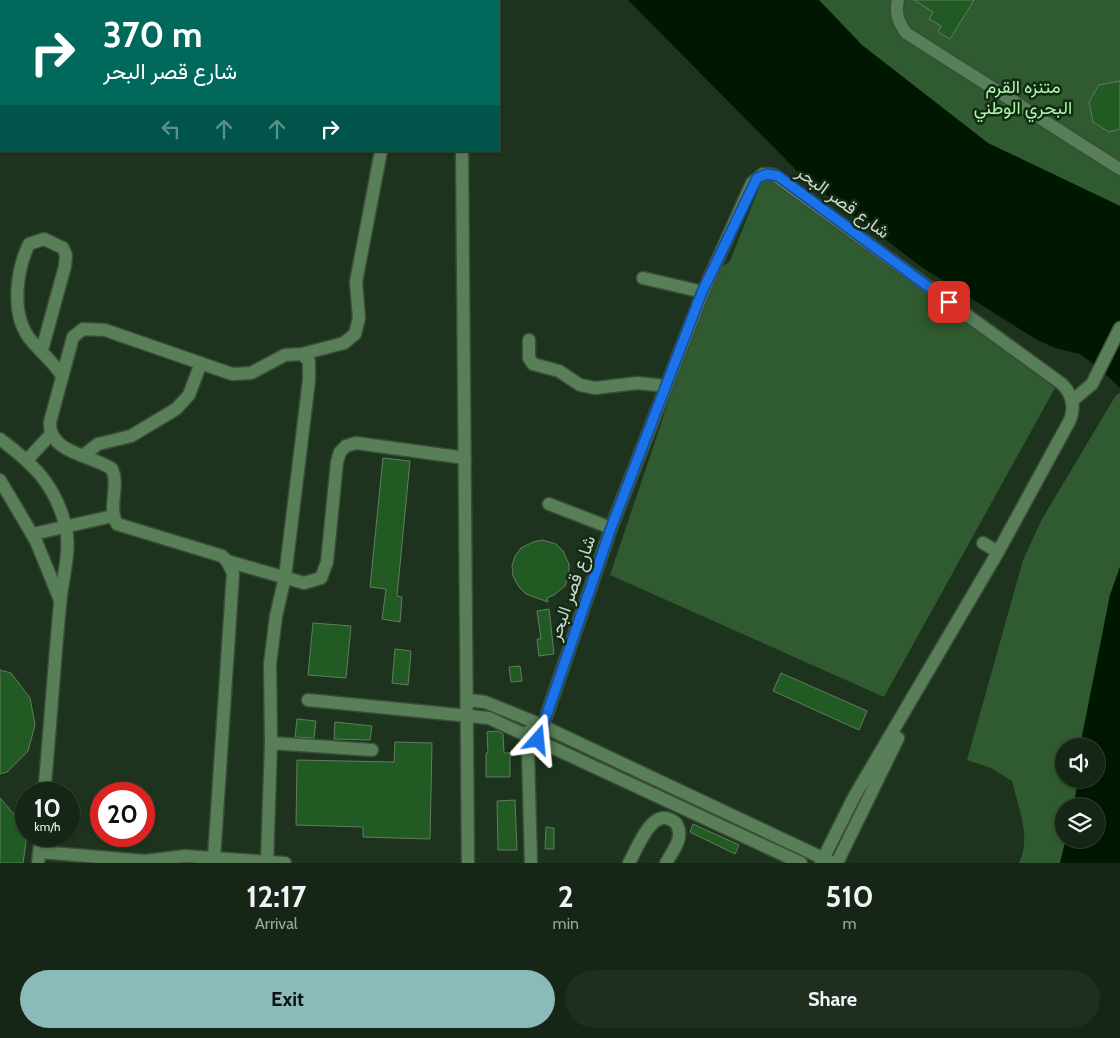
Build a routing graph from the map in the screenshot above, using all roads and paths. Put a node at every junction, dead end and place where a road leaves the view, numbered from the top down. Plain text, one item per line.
1 (898, 0) edge
2 (381, 152) edge
3 (462, 152) edge
4 (1120, 169) edge
5 (643, 278) dead end
6 (702, 292) junction
7 (1120, 328) edge
8 (529, 340) dead end
9 (42, 350) junction
10 (302, 354) junction
11 (200, 363) junction
12 (62, 376) junction
13 (666, 386) junction
14 (1072, 401) junction
15 (51, 434) junction
16 (0, 438) edge
17 (84, 456) junction
18 (465, 458) junction
19 (28, 459) junction
20 (0, 480) edge
21 (549, 504) dead end
22 (113, 516) junction
23 (66, 525) junction
24 (611, 528) junction
25 (33, 534) junction
26 (983, 543) dead end
27 (998, 552) junction
28 (228, 560) junction
29 (285, 577) junction
30 (60, 600) junction
31 (924, 679) junction
32 (308, 700) dead end
33 (468, 700) junction
34 (468, 714) junction
35 (537, 724) junction
36 (533, 739) junction
37 (271, 743) junction
38 (372, 750) dead end
39 (45, 782) edge
40 (726, 820) junction
41 (39, 857) edge
42 (214, 858) junction
43 (826, 861) edge
44 (267, 862) edge
45 (285, 863) edge
46 (468, 863) edge
47 (531, 863) edge
48 (629, 863) edge
49 (666, 863) edge
50 (801, 863) edge
51 (837, 863) edge

1 - 4 street
2 - 10 street
3 - 18 street
5 - 6 street
6 - 13 street, شارع قصر البحر
6 - 14 street, شارع قصر البحر
7 - 14 street
8 - 13 street
9 - 9 street
9 - 12 street
10 - 11 street
10 - 29 street
11 - 12 street
11 - 17 street
12 - 15 street
13 - 24 street, شارع قصر البحر
14 - 27 street
15 - 17 street
15 - 19 street
16 - 19 street
17 - 22 street
18 - 29 street
18 - 33 street
19 - 23 street
20 - 25 street
21 - 24 street
22 - 23 street
22 - 28 street
23 - 25 street
23 - 30 street
24 - 35 street, شارع قصر البحر
25 - 30 street
26 - 27 street
27 - 31 street
28 - 29 street
28 - 42 street
29 - 37 street
30 - 39 street
31 - 43 street
31 - 51 street
32 - 34 street
33 - 34 street
33 - 35 street
34 - 36 street
34 - 46 street
35 - 36 street, شارع قصر البحر
35 - 40 street
36 - 40 street
36 - 47 street
37 - 38 street
37 - 44 street
40 - 43 street
40 - 50 street
41 - 42 street
42 - 44 street
44 - 45 street
48 - 49 street

